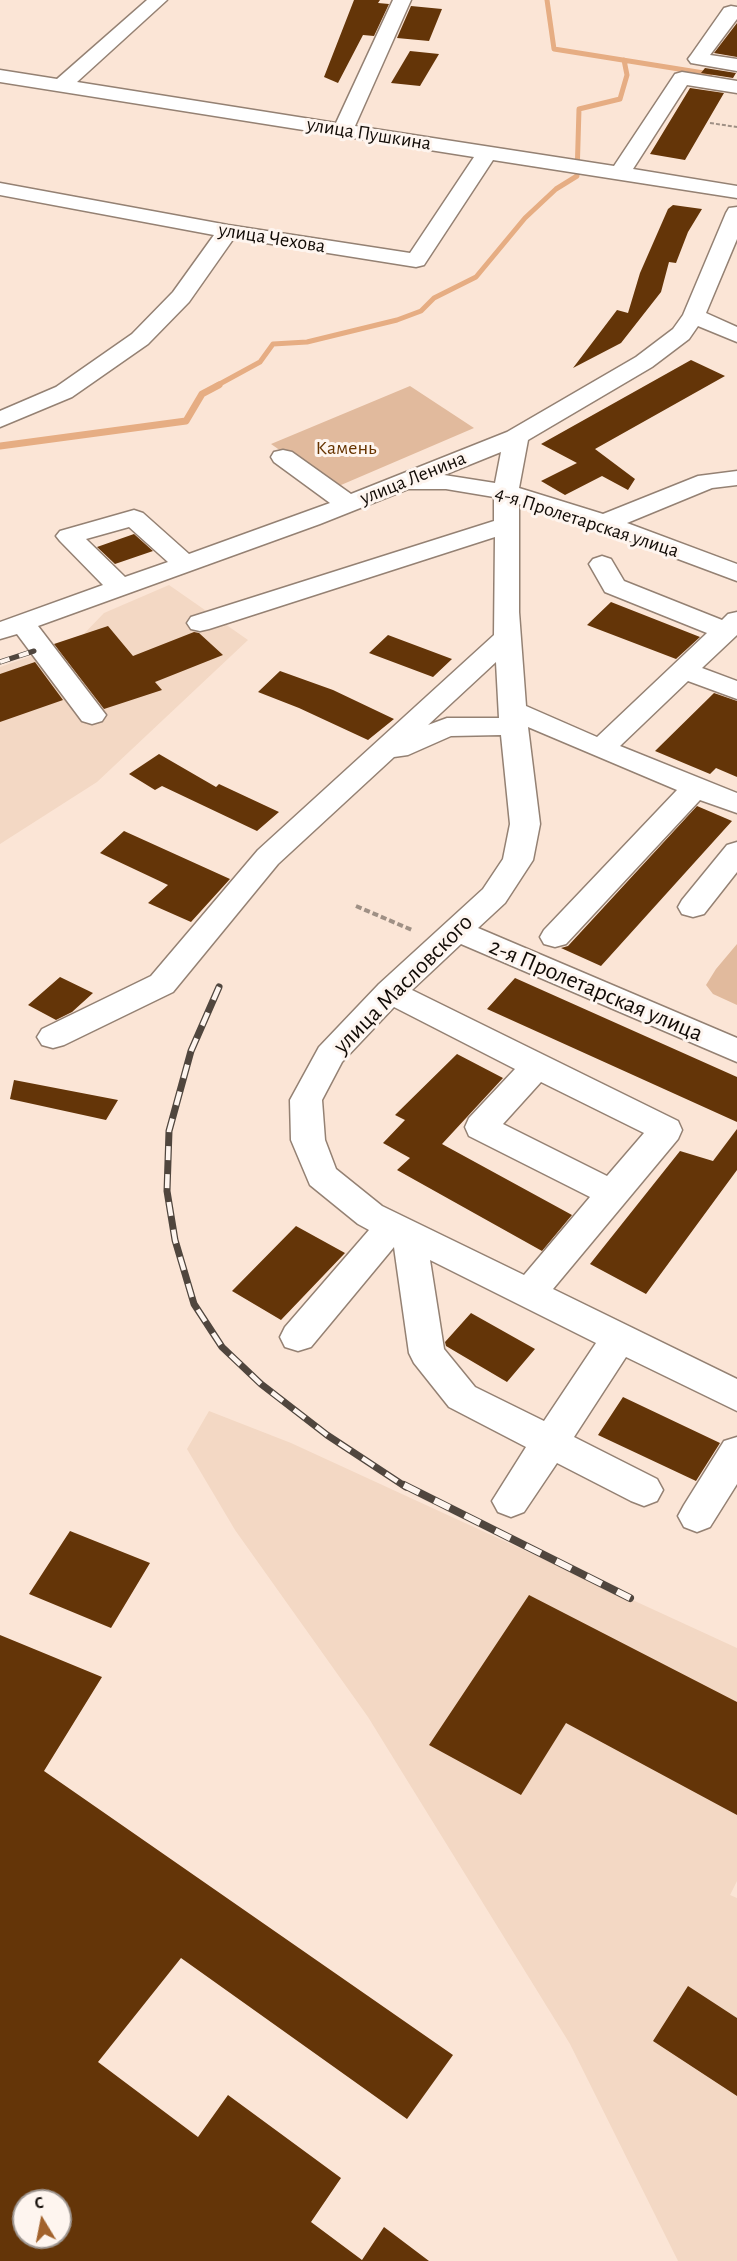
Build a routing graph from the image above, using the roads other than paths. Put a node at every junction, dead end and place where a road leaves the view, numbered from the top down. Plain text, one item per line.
1 (158, 0) edge
2 (402, 0) edge
3 (737, 13) edge
4 (737, 65) edge
5 (0, 76) edge
6 (62, 85) junction
7 (737, 87) edge
8 (344, 130) junction
9 (488, 152) junction
10 (620, 174) junction
11 (0, 189) edge
12 (737, 192) edge
13 (737, 213) edge
14 (228, 231) junction
15 (726, 269) edge
16 (694, 316) junction
17 (737, 335) edge
18 (0, 420) edge
19 (516, 437) junction
20 (283, 457) dead end
21 (737, 478) edge
22 (399, 484) junction
23 (506, 492) junction
24 (348, 504) junction
25 (603, 523) junction
26 (507, 525) junction
27 (185, 564) junction
28 (602, 564) dead end
29 (737, 573) edge
30 (120, 587) junction
31 (200, 623) dead end
32 (734, 623) edge
33 (11, 627) edge
34 (507, 637) junction
35 (684, 670) junction
36 (737, 691) edge
37 (92, 715) dead end
38 (513, 718) junction
39 (601, 749) junction
40 (375, 759) junction
41 (696, 787) junction
42 (737, 804) edge
43 (737, 852) edge
44 (693, 907) dead end
45 (456, 930) junction
46 (555, 937) dead end
47 (390, 992) junction
48 (52, 1037) dead end
49 (737, 1051) edge
50 (537, 1066) junction
51 (612, 1193) junction
52 (400, 1230) junction
53 (529, 1294) junction
54 (297, 1337) dead end
55 (619, 1338) junction
56 (734, 1390) edge
57 (550, 1441) junction
58 (737, 1452) edge
59 (644, 1490) dead end
60 (511, 1501) dead end
61 (697, 1516) dead end

1 - 6 street
2 - 8 street
3 - 4 street
5 - 6 street, улица Пушкина
6 - 8 street, улица Пушкина
7 - 10 street
8 - 9 street, улица Пушкина
9 - 10 street, улица Пушкина
9 - 14 street, улица Чехова
10 - 12 street, улица Пушкина
11 - 14 street, улица Чехова
13 - 15 street, улица Ленина
14 - 18 street
15 - 16 street, улица Ленина
16 - 17 street
16 - 19 street, улица Ленина
19 - 22 street, улица Ленина
19 - 23 street, улица Масловского
20 - 24 street
21 - 25 street
22 - 23 street, 4-я Пролетарская улица
22 - 24 street, улица Ленина
23 - 25 street, 4-я Пролетарская улица
23 - 26 street, улица Масловского
24 - 27 street, улица Ленина
25 - 29 street, 4-я Пролетарская улица
26 - 31 street
26 - 34 street, улица Масловского
27 - 30 street, улица Ленина
27 - 30 street
28 - 32 street
30 - 33 street, улица Ленина
32 - 35 street
33 - 37 street
34 - 38 street, улица Масловского
34 - 40 street
35 - 36 street
35 - 39 street
38 - 39 street
38 - 40 street
38 - 45 street, улица Масловского
39 - 41 street
40 - 48 street
41 - 42 street
41 - 46 street
43 - 44 street
45 - 47 street, улица Масловского
45 - 49 street, 2-я Пролетарская улица
47 - 50 street
47 - 52 street, улица Масловского
50 - 51 street
50 - 51 street
51 - 53 street
52 - 53 street, улица Масловского
52 - 54 street
52 - 57 street
53 - 55 street, улица Масловского
55 - 56 street, улица Масловского
55 - 57 street
57 - 59 street
57 - 60 street
58 - 61 street

